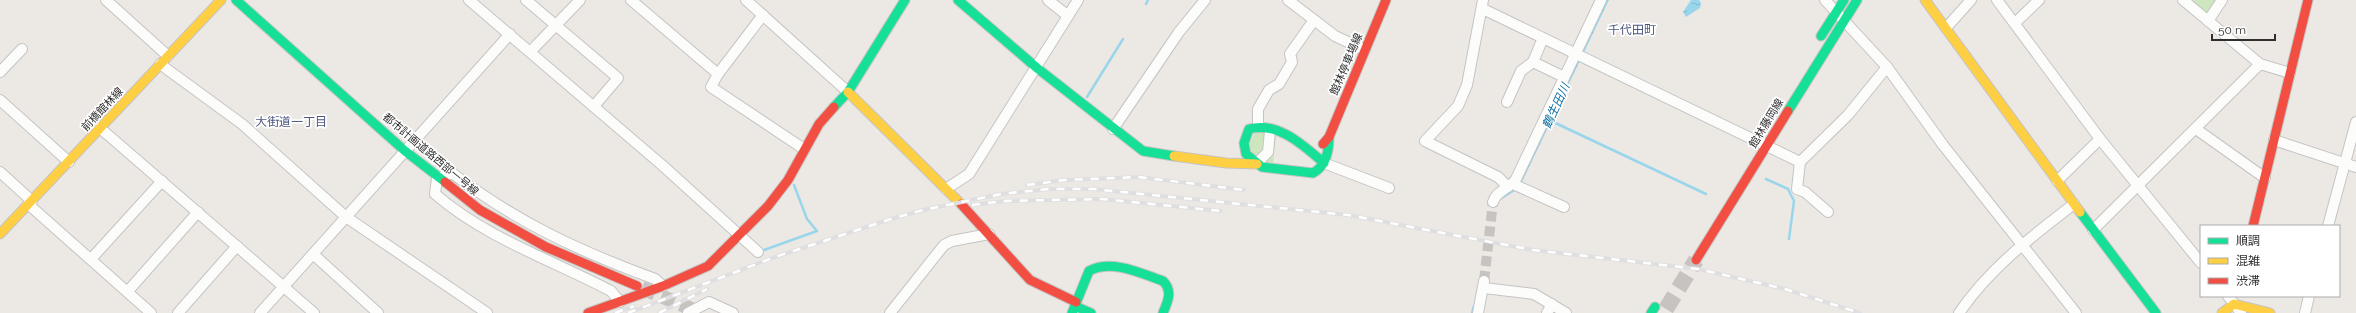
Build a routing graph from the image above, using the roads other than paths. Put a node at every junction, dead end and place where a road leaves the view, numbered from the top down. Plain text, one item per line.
1 (106, 0) edge
2 (221, 0) edge
3 (236, 0) edge
4 (469, 0) edge
5 (526, 0) edge
6 (580, 0) edge
7 (631, 0) edge
8 (746, 0) edge
9 (905, 0) edge
10 (958, 0) edge
11 (1048, 0) edge
12 (1078, 0) edge
13 (1205, 0) edge
14 (1288, 0) edge
15 (1386, 0) edge
16 (1601, 0) edge
17 (1825, 0) edge
18 (1844, 0) edge
19 (1857, 0) edge
20 (1925, 0) edge
21 (1971, 0) edge
22 (1997, 0) edge
23 (2038, 0) edge
24 (2183, 0) edge
25 (2222, 0) edge
26 (2308, 0) edge
27 (1483, 2) edge
28 (1836, 11) junction
29 (763, 16) junction
30 (1068, 16) junction
31 (1314, 20) junction
32 (1844, 20) junction
33 (2208, 21) junction
34 (2015, 23) junction
35 (556, 26) junction
36 (1946, 28) junction
37 (510, 34) junction
38 (1543, 38) junction
39 (1816, 44) dead end
40 (22, 50) dead end
41 (1365, 50) junction
42 (530, 52) junction
43 (168, 56) junction
44 (1577, 56) junction
45 (1533, 62) junction
46 (160, 64) junction
47 (2260, 64) junction
48 (1887, 67) junction
49 (1037, 68) junction
50 (0, 72) edge
51 (2290, 73) junction
52 (718, 74) junction
53 (1564, 77) junction
54 (848, 92) junction
55 (0, 100) edge
56 (1507, 102) dead end
57 (594, 106) junction
58 (2356, 122) edge
59 (1258, 126) junction
60 (100, 128) junction
61 (1113, 129) junction
62 (2196, 129) junction
63 (1270, 131) dead end
64 (1328, 137) junction
65 (2100, 139) junction
66 (1761, 140) junction
67 (2274, 140) junction
68 (1302, 145) junction
69 (804, 149) junction
70 (1244, 150) junction
71 (405, 151) junction
72 (1751, 151) dead end
73 (1218, 161) junction
74 (69, 162) junction
75 (1800, 162) junction
76 (1258, 163) junction
77 (1324, 163) junction
78 (2345, 164) junction
79 (2356, 167) edge
80 (0, 172) edge
81 (437, 178) junction
82 (2265, 178) junction
83 (162, 181) junction
84 (2057, 182) junction
85 (1514, 186) junction
86 (2139, 187) junction
87 (1389, 188) dead end
88 (946, 189) junction
89 (30, 202) junction
90 (1493, 202) tunnel mouth
91 (2074, 204) junction
92 (1564, 207) dead end
93 (198, 212) junction
94 (1828, 212) dead end
95 (346, 217) junction
96 (2253, 225) edge
97 (2328, 225) edge
98 (2, 228) edge
99 (2093, 230) junction
100 (989, 234) junction
101 (739, 236) junction
102 (2020, 245) junction
103 (237, 246) junction
104 (758, 252) dead end
105 (313, 254) junction
106 (91, 259) junction
107 (1696, 260) tunnel mouth
108 (2200, 262) edge
109 (637, 286) tunnel mouth
110 (663, 286) junction
111 (283, 287) junction
112 (128, 292) junction
113 (2309, 297) edge
114 (2233, 299) edge
115 (620, 302) junction
116 (1074, 307) edge
117 (1550, 309) edge
118 (151, 313) edge
119 (178, 313) edge
120 (260, 313) edge
121 (314, 313) edge
122 (378, 313) edge
123 (487, 313) edge
124 (588, 313) edge
125 (688, 313) edge
126 (733, 313) edge
127 (890, 313) edge
128 (1091, 313) edge
129 (1163, 313) edge
130 (1478, 313) edge
131 (1566, 313) edge
132 (1959, 313) edge
133 (2076, 313) edge
134 (2156, 313) edge
135 (2222, 313) edge
136 (2241, 313) edge
137 (2270, 313) edge
138 (2305, 313) edge

1 - 43 street
2 - 43 street, 前橋館林線
3 - 71 street, 都市計画道路西部一号線
4 - 37 street
5 - 35 street
6 - 35 street
7 - 52 street
8 - 29 street
9 - 54 street
10 - 49 street
11 - 30 street
12 - 30 street
13 - 61 street
14 - 31 street
15 - 41 street, 館林停車場線
16 - 44 street
17 - 28 street
18 - 28 street
19 - 32 street, 館林藤岡線
20 - 36 street
21 - 36 street
22 - 34 street
23 - 34 street
24 - 33 street
25 - 33 street
26 - 51 street
27 - 38 street
27 - 85 street
28 - 32 street
28 - 39 street
29 - 52 street
29 - 54 street
30 - 49 street
31 - 41 street
31 - 59 street
32 - 48 street
32 - 66 street, 館林藤岡線
33 - 47 street
34 - 65 street
35 - 42 street
35 - 57 street
36 - 84 street
37 - 42 street
37 - 71 street
38 - 44 street
38 - 45 street
40 - 50 street
41 - 64 street, 館林停車場線
42 - 57 street
43 - 46 street, 前橋館林線
44 - 53 street
44 - 66 street
45 - 53 street
45 - 56 street
46 - 60 street, 前橋館林線
46 - 95 street
47 - 51 street
47 - 62 street
48 - 75 street
48 - 102 street
49 - 61 street
49 - 88 street
51 - 67 street
52 - 69 street
53 - 85 street
54 - 69 street
54 - 88 street
55 - 74 street
57 - 101 street
58 - 78 street
59 - 68 street
59 - 70 street
60 - 74 street, 前橋館林線
60 - 83 street
61 - 73 street
62 - 82 street
62 - 86 street
63 - 76 street
64 - 68 street
64 - 77 street, 館林停車場線
65 - 84 street
65 - 86 street
66 - 72 street, 館林藤岡線
66 - 75 street
66 - 107 street, 館林藤岡線
67 - 78 street
67 - 82 street
68 - 77 street
69 - 101 street
70 - 73 street
70 - 76 street
71 - 81 street, 都市計画道路西部一号線
71 - 95 street
73 - 76 street
74 - 89 street, 前橋館林線
75 - 94 street
76 - 77 street
77 - 87 street
78 - 79 street
78 - 97 street
80 - 89 street
81 - 109 street, 都市計画道路西部一号線
81 - 110 street
81 - 115 street
82 - 96 street
83 - 93 street
83 - 106 street
84 - 91 street
85 - 90 street
85 - 92 street
86 - 99 street
86 - 108 street
88 - 100 street
89 - 98 street, 前橋館林線
89 - 106 street
91 - 99 street
91 - 102 street
93 - 103 street
93 - 112 street
95 - 105 street
95 - 123 street
99 - 134 street
100 - 116 street
100 - 127 street
101 - 104 street
101 - 110 street
102 - 132 street
102 - 133 street
103 - 111 street
103 - 119 street
105 - 111 street
105 - 122 street
106 - 112 street
110 - 115 street
111 - 120 street
111 - 121 street
112 - 118 street
113 - 138 street
114 - 135 street
114 - 136 street
114 - 137 street
115 - 124 street
116 - 128 street
116 - 129 street
117 - 130 street
117 - 131 street
125 - 126 street

